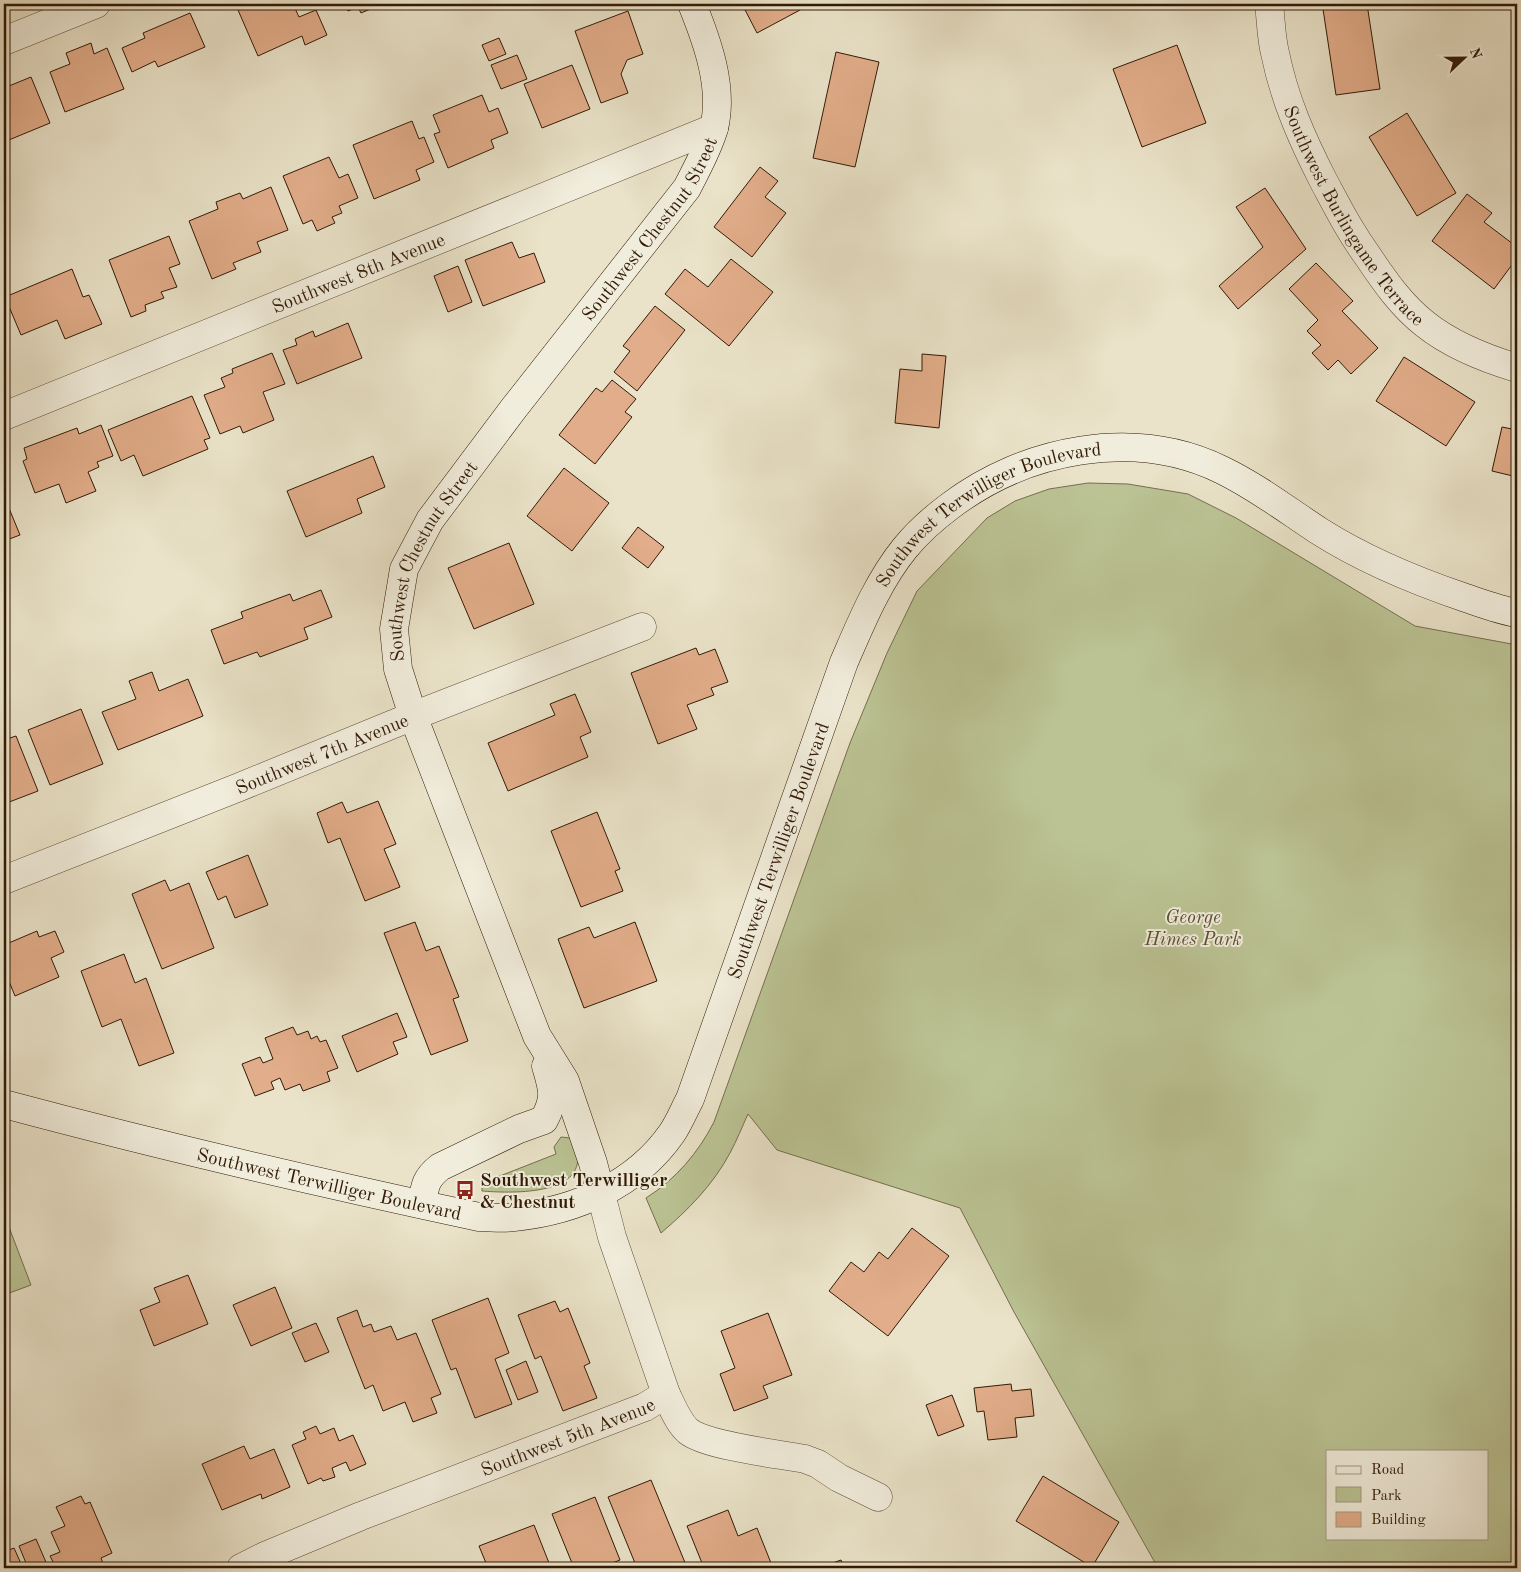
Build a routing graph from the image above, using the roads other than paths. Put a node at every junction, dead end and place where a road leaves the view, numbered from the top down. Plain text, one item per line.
1 (96, 4) edge
2 (692, 4) edge
3 (1269, 4) edge
4 (4, 41) edge
5 (714, 128) junction
6 (1517, 368) edge
7 (4, 416) edge
8 (1517, 613) edge
9 (642, 627) dead end
10 (413, 716) junction
11 (4, 880) edge
12 (537, 1036) junction
13 (4, 1104) edge
14 (601, 1194) junction
15 (422, 1204) junction
16 (666, 1394) junction
17 (878, 1497) dead end
18 (241, 1568) edge

1 - 4 street
2 - 5 street, Southwest Chestnut Street
3 - 6 street, Southwest Burlingame Terrace
5 - 7 street, Southwest 8th Avenue
5 - 10 street, Southwest Chestnut Street
8 - 14 street, Southwest Terwilliger Boulevard
9 - 10 street, Southwest 7th Avenue
10 - 11 street, Southwest 7th Avenue
10 - 12 street, Southwest Chestnut Street
12 - 14 street, Southwest Chestnut Street
12 - 15 street
13 - 15 street, Southwest Terwilliger Boulevard
14 - 15 street, Southwest Terwilliger Boulevard
14 - 16 street, Southwest Chestnut Street
16 - 17 street, Southwest 5th Avenue
16 - 18 street, Southwest 5th Avenue

